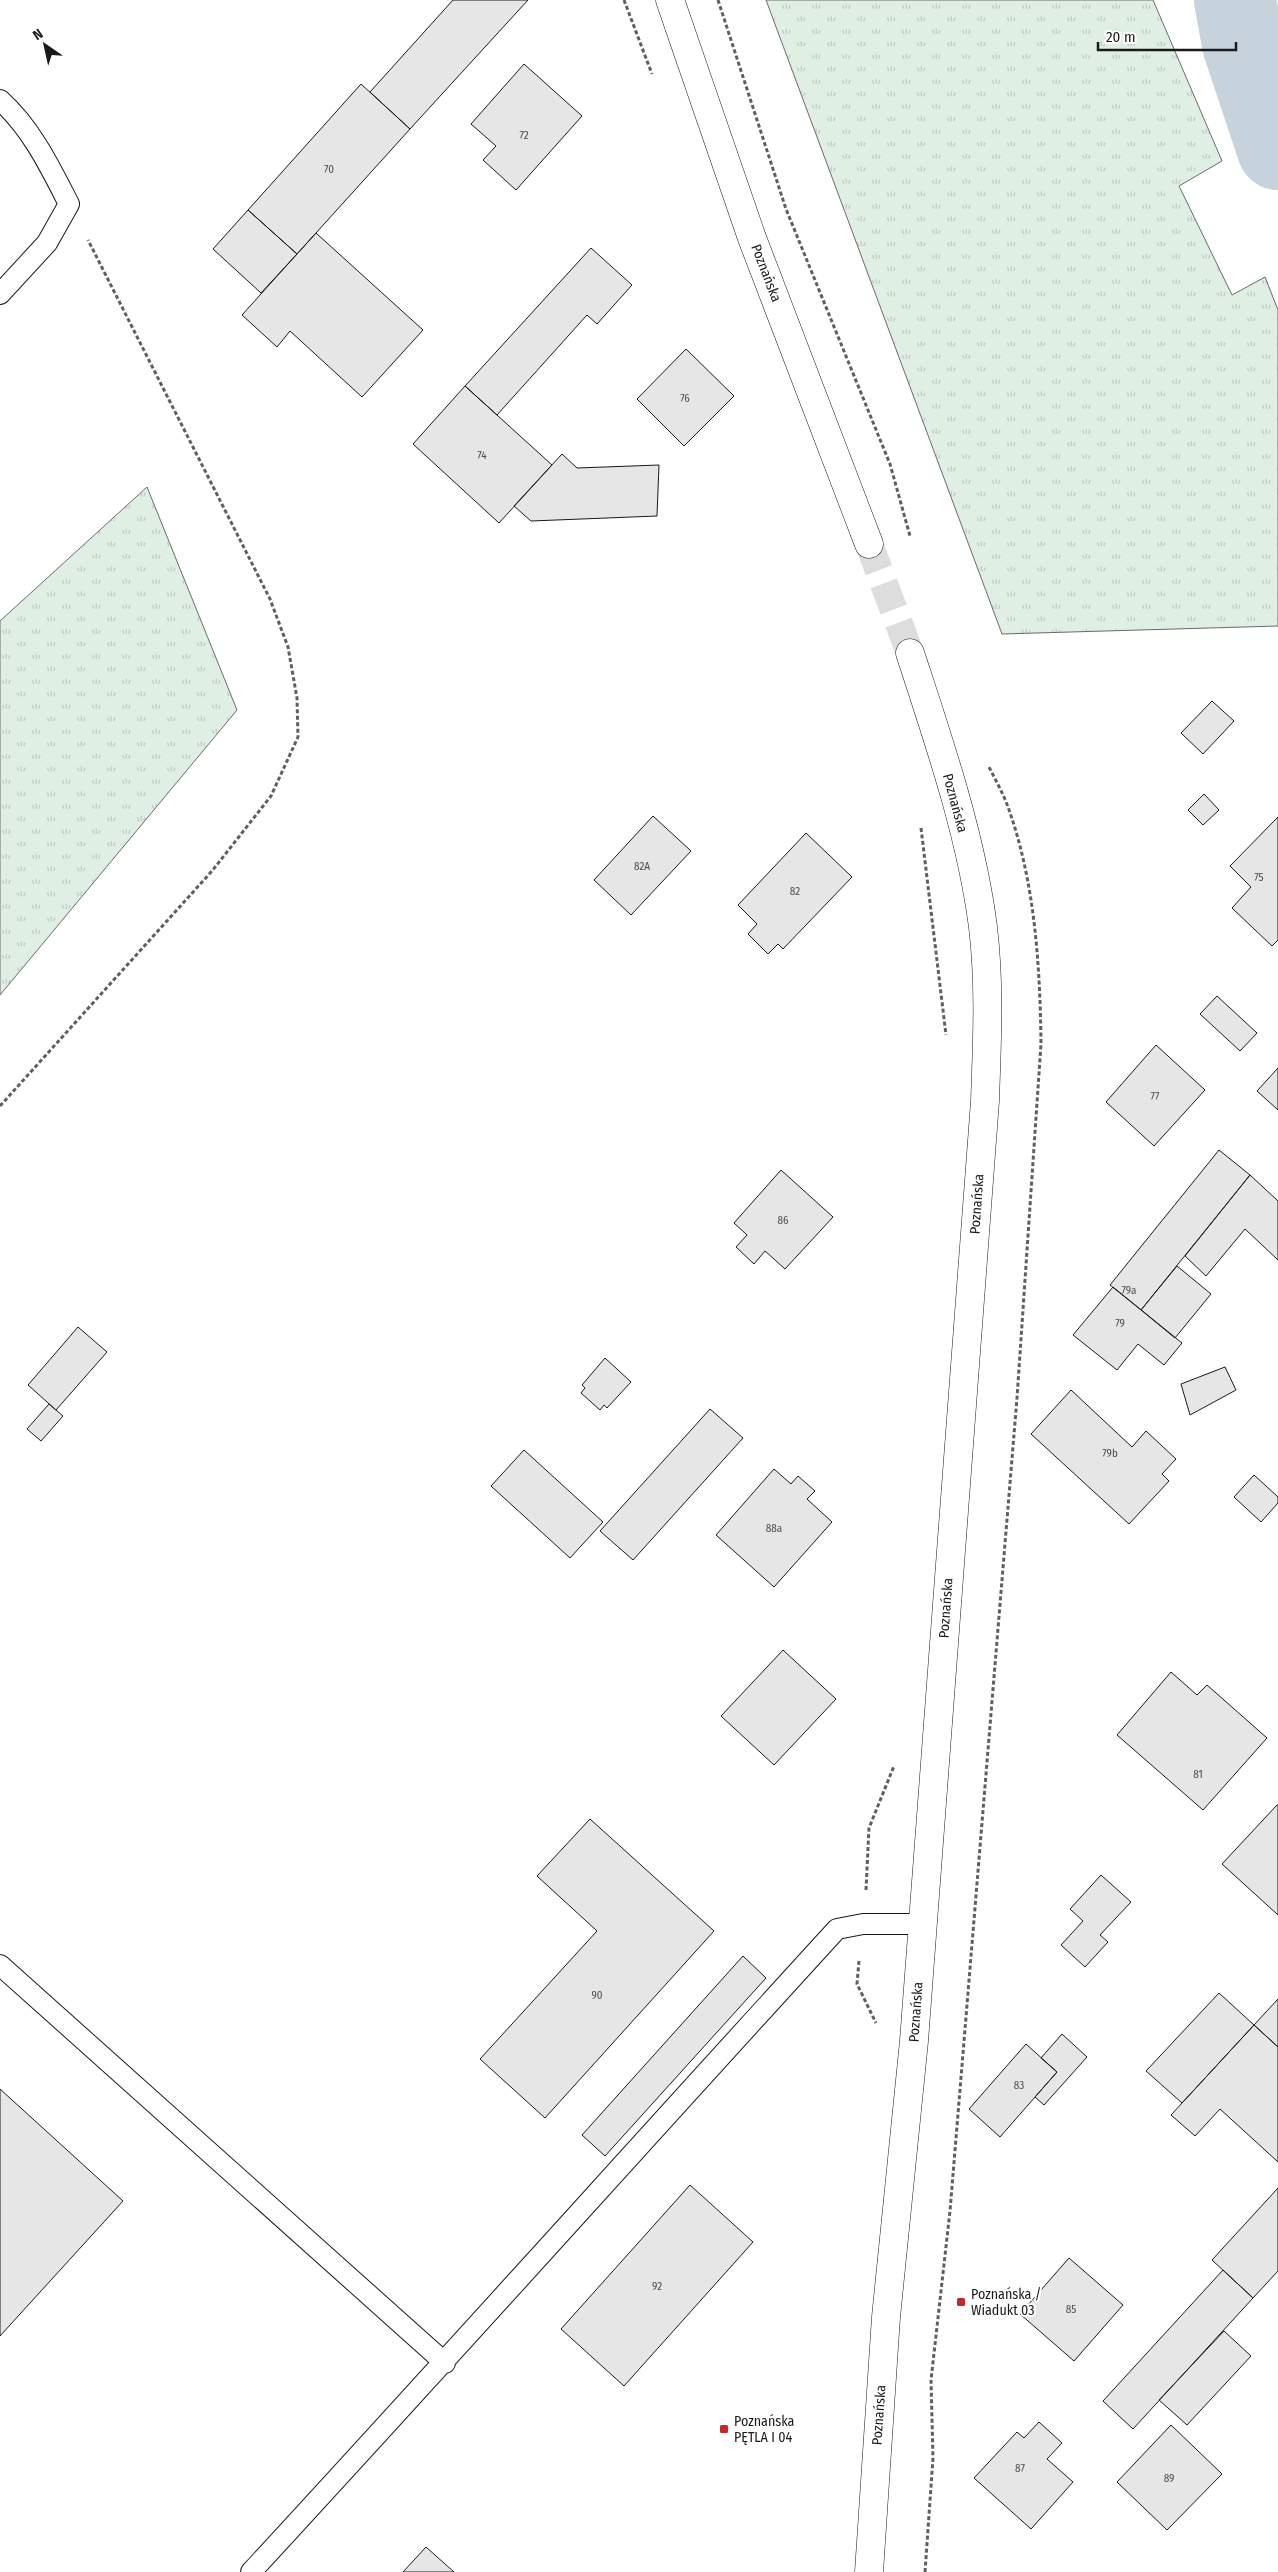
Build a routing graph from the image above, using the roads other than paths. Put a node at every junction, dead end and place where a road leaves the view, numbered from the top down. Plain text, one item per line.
1 (670, 0) edge
2 (0, 100) edge
3 (0, 294) edge
4 (869, 544) tunnel mouth
5 (910, 653) tunnel mouth
6 (922, 1924) junction
7 (0, 1965) edge
8 (445, 2363) junction
9 (251, 2572) edge
10 (869, 2572) edge

1 - 4 street, Poznańska
2 - 3 lane
5 - 6 street, Poznańska
6 - 8 lane
6 - 10 street, Poznańska
7 - 8 lane
8 - 9 lane

